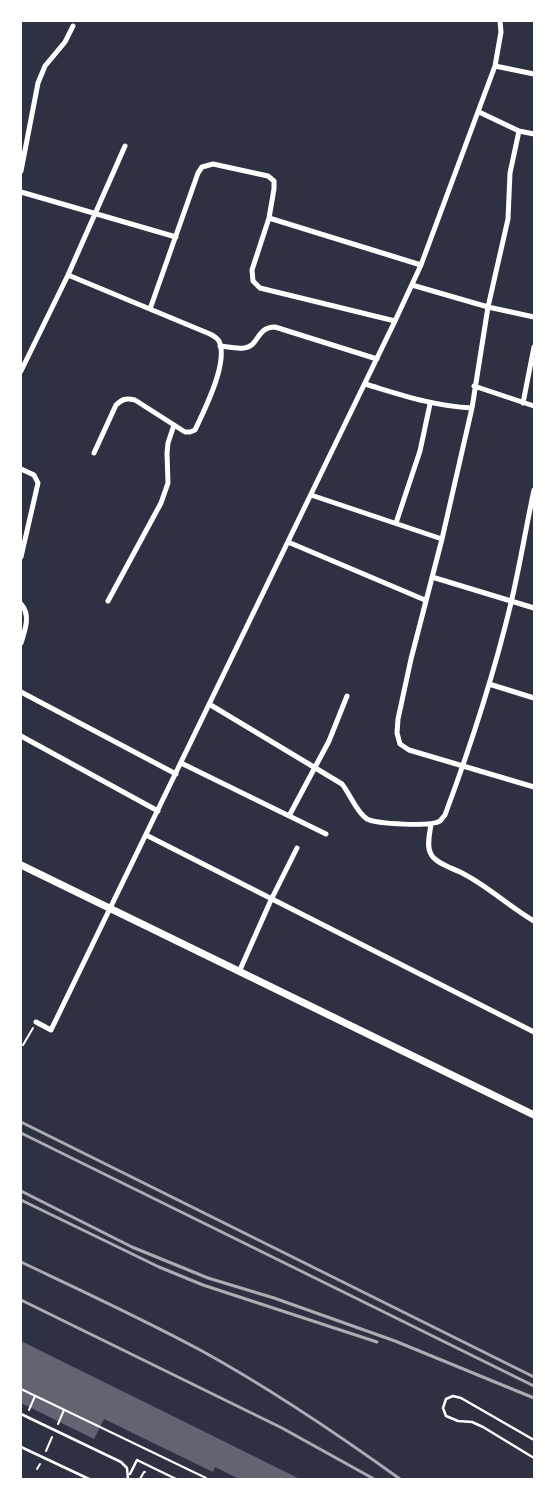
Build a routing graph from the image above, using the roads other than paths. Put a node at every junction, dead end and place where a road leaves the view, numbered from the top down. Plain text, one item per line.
1 (500, 21) edge
2 (73, 26) dead end
3 (495, 66) junction
4 (534, 74) edge
5 (479, 112) junction
6 (519, 131) junction
7 (534, 134) edge
8 (125, 146) dead end
9 (21, 171) edge
10 (21, 192) edge
11 (96, 214) junction
12 (269, 218) junction
13 (176, 237) junction
14 (421, 265) junction
15 (68, 275) junction
16 (412, 284) junction
17 (488, 307) junction
18 (150, 309) junction
19 (534, 317) edge
20 (396, 321) junction
21 (220, 346) junction
22 (534, 347) edge
23 (377, 359) junction
24 (21, 371) edge
25 (365, 384) junction
26 (474, 386) junction
27 (523, 403) junction
28 (430, 404) junction
29 (534, 406) edge
30 (472, 408) junction
31 (174, 425) junction
32 (94, 454) dead end
33 (21, 469) edge
34 (534, 490) edge
35 (311, 495) junction
36 (396, 524) junction
37 (442, 539) junction
38 (288, 542) junction
39 (21, 557) edge
40 (432, 577) junction
41 (425, 600) junction
42 (108, 601) dead end
43 (511, 602) junction
44 (21, 604) edge
45 (534, 608) edge
46 (21, 643) edge
47 (489, 684) junction
48 (21, 692) edge
49 (347, 696) dead end
50 (534, 698) edge
51 (209, 704) junction
52 (21, 736) edge
53 (181, 763) junction
54 (463, 767) junction
55 (315, 768) junction
56 (176, 774) junction
57 (534, 787) edge
58 (158, 811) junction
59 (288, 816) junction
60 (431, 824) junction
61 (326, 834) dead end
62 (146, 835) junction
63 (297, 848) dead end
64 (21, 865) edge
65 (271, 900) junction
66 (110, 910) junction
67 (534, 921) edge
68 (239, 972) junction
69 (36, 1022) road end
70 (534, 1032) edge
71 (534, 1115) edge
72 (21, 1414) edge
73 (534, 1440) edge
74 (21, 1447) edge
75 (534, 1458) edge
76 (129, 1477) edge
77 (89, 1479) edge
78 (176, 1479) edge

1 - 3 street
2 - 9 street
3 - 4 street
3 - 5 street
5 - 6 street
5 - 14 street
6 - 7 street
6 - 17 street
8 - 11 street
10 - 11 street
11 - 13 street
11 - 15 street
12 - 13 street
12 - 14 street
12 - 20 street
13 - 18 street
14 - 16 street
15 - 18 street
15 - 24 street
16 - 17 street
16 - 20 street
17 - 19 street
17 - 26 street
18 - 21 street
20 - 23 street
21 - 23 street
21 - 31 street
22 - 27 street
23 - 25 street
25 - 28 street
25 - 35 street
26 - 27 street
26 - 30 street
27 - 29 street
28 - 30 street
28 - 36 street
30 - 37 street
31 - 32 street
31 - 42 street
33 - 39 street
34 - 43 street
35 - 36 street
35 - 38 street
36 - 37 street
37 - 40 street
38 - 41 street
38 - 51 street
40 - 41 street
40 - 43 street
41 - 54 street
43 - 45 street
43 - 47 street
44 - 46 street
47 - 50 street
47 - 54 street
48 - 56 street
49 - 55 street
51 - 53 street
51 - 55 street
52 - 58 street
53 - 56 street
53 - 59 street
54 - 57 street
54 - 60 street
55 - 59 street
55 - 60 street
56 - 58 street
58 - 62 street
59 - 61 street
60 - 67 street
62 - 65 street
62 - 66 street
63 - 65 street
64 - 66 street
65 - 68 street
65 - 70 street
66 - 68 street
66 - 69 street
68 - 71 street
72 - 76 lane
73 - 75 lane
74 - 77 lane
76 - 78 lane

